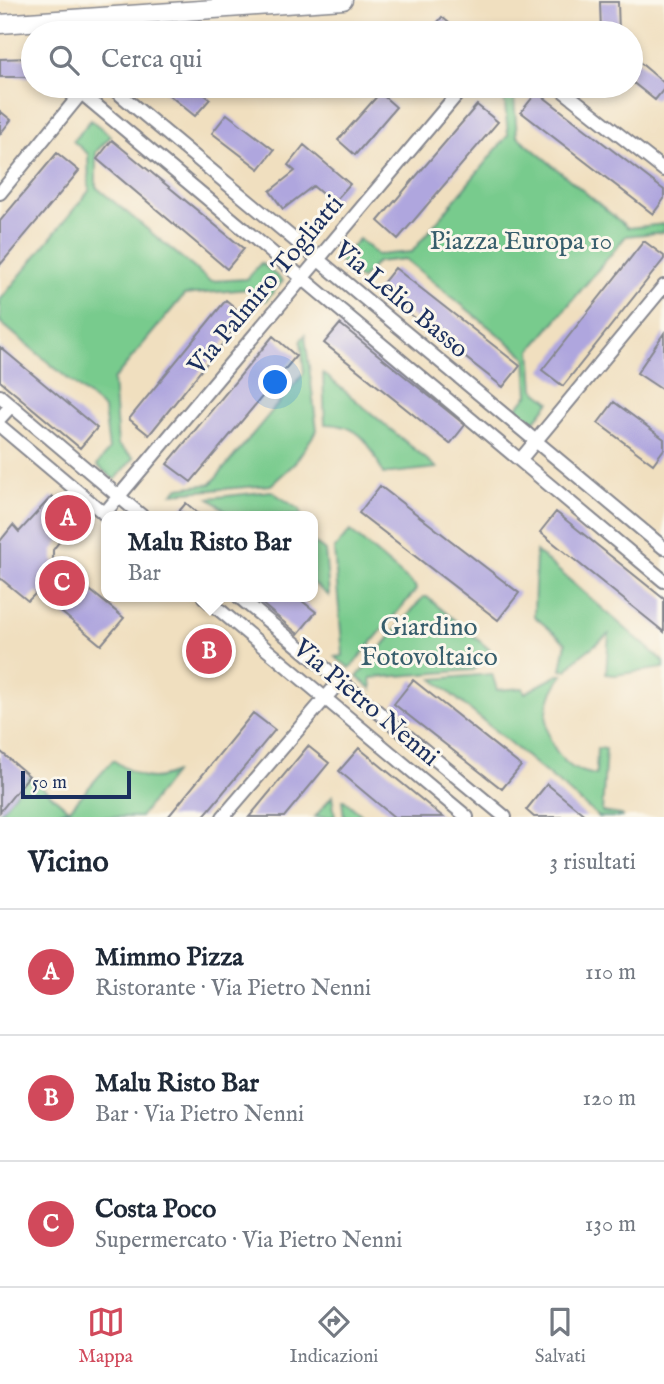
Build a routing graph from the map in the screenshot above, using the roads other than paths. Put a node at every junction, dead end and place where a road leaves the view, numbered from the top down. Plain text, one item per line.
1 (343, 0) edge
2 (185, 6) edge
3 (109, 21) edge
4 (0, 24) edge
5 (21, 25) edge
6 (73, 98) edge
7 (93, 98) edge
8 (124, 98) edge
9 (454, 98) edge
10 (572, 98) edge
11 (664, 170) edge
12 (0, 193) edge
13 (317, 260) junction
14 (302, 277) junction
15 (664, 286) edge
16 (0, 396) edge
17 (11, 406) junction
18 (0, 418) edge
19 (0, 426) edge
20 (537, 441) junction
21 (520, 460) junction
22 (119, 497) junction
23 (101, 511) edge
24 (109, 511) edge
25 (136, 511) edge
26 (664, 548) edge
27 (664, 581) edge
28 (210, 602) edge
29 (245, 602) edge
30 (340, 681) junction
31 (325, 699) junction
32 (223, 817) edge
33 (467, 817) edge
34 (505, 817) edge

1 - 2 main road
2 - 3 main road
4 - 5 main road
6 - 12 street
7 - 14 street
8 - 13 street, Via Lelio Basso
9 - 13 street, Via Palmiro Togliatti
10 - 11 street
13 - 14 street, Via Palmiro Togliatti
13 - 20 street, Via Lelio Basso
14 - 21 street
14 - 22 street, Via Palmiro Togliatti
15 - 20 street
16 - 17 street
17 - 18 street
17 - 22 street
19 - 23 street
20 - 21 street
20 - 26 street, Via Lelio Basso
21 - 27 street
22 - 24 street, Via Palmiro Togliatti
22 - 25 street
28 - 31 street, Via Pietro Nenni
29 - 30 street, Via Pietro Nenni
30 - 31 street
30 - 34 street, Via Pietro Nenni
31 - 32 street
31 - 33 street, Via Pietro Nenni

